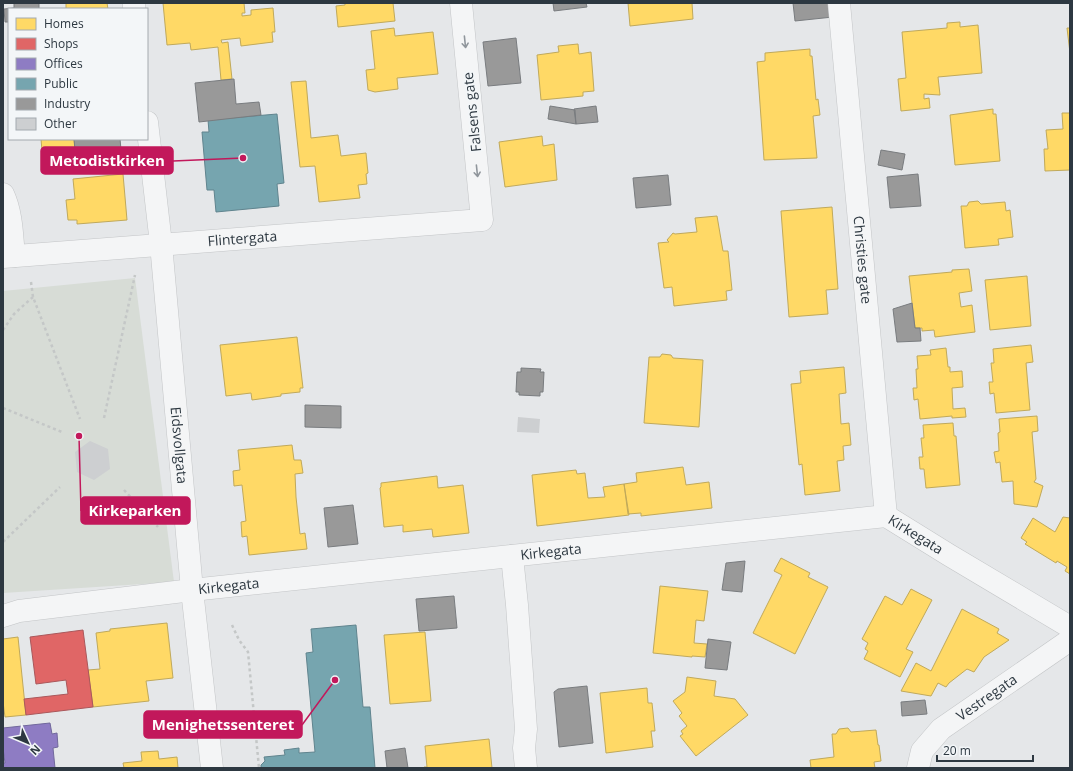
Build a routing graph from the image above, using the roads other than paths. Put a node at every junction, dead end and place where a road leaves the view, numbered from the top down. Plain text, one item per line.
1 (461, 3) edge
2 (839, 3) edge
3 (148, 131) edge
4 (3, 194) edge
5 (482, 220) joint
6 (161, 244) junction
7 (15, 256) edge
8 (886, 516) junction
9 (512, 556) junction
10 (192, 590) junction
11 (3, 616) edge
12 (1070, 627) edge
13 (1070, 640) edge
14 (212, 768) edge
15 (526, 768) edge
16 (918, 768) edge

1 -> 5 street, Falsens gate
2 - 8 street, Christies gate
3 - 6 street, Eidsvollgata
4 - 7 street
5 - 6 street, Flintergata
6 - 7 street, Flintergata
6 - 10 street, Eidsvollgata
8 - 9 street, Kirkegata
8 - 12 street, Kirkegata
9 - 10 street, Kirkegata
9 - 15 street
10 - 11 street, Kirkegata
10 - 14 street, Eidsvollgata
13 - 16 street, Vestregata

